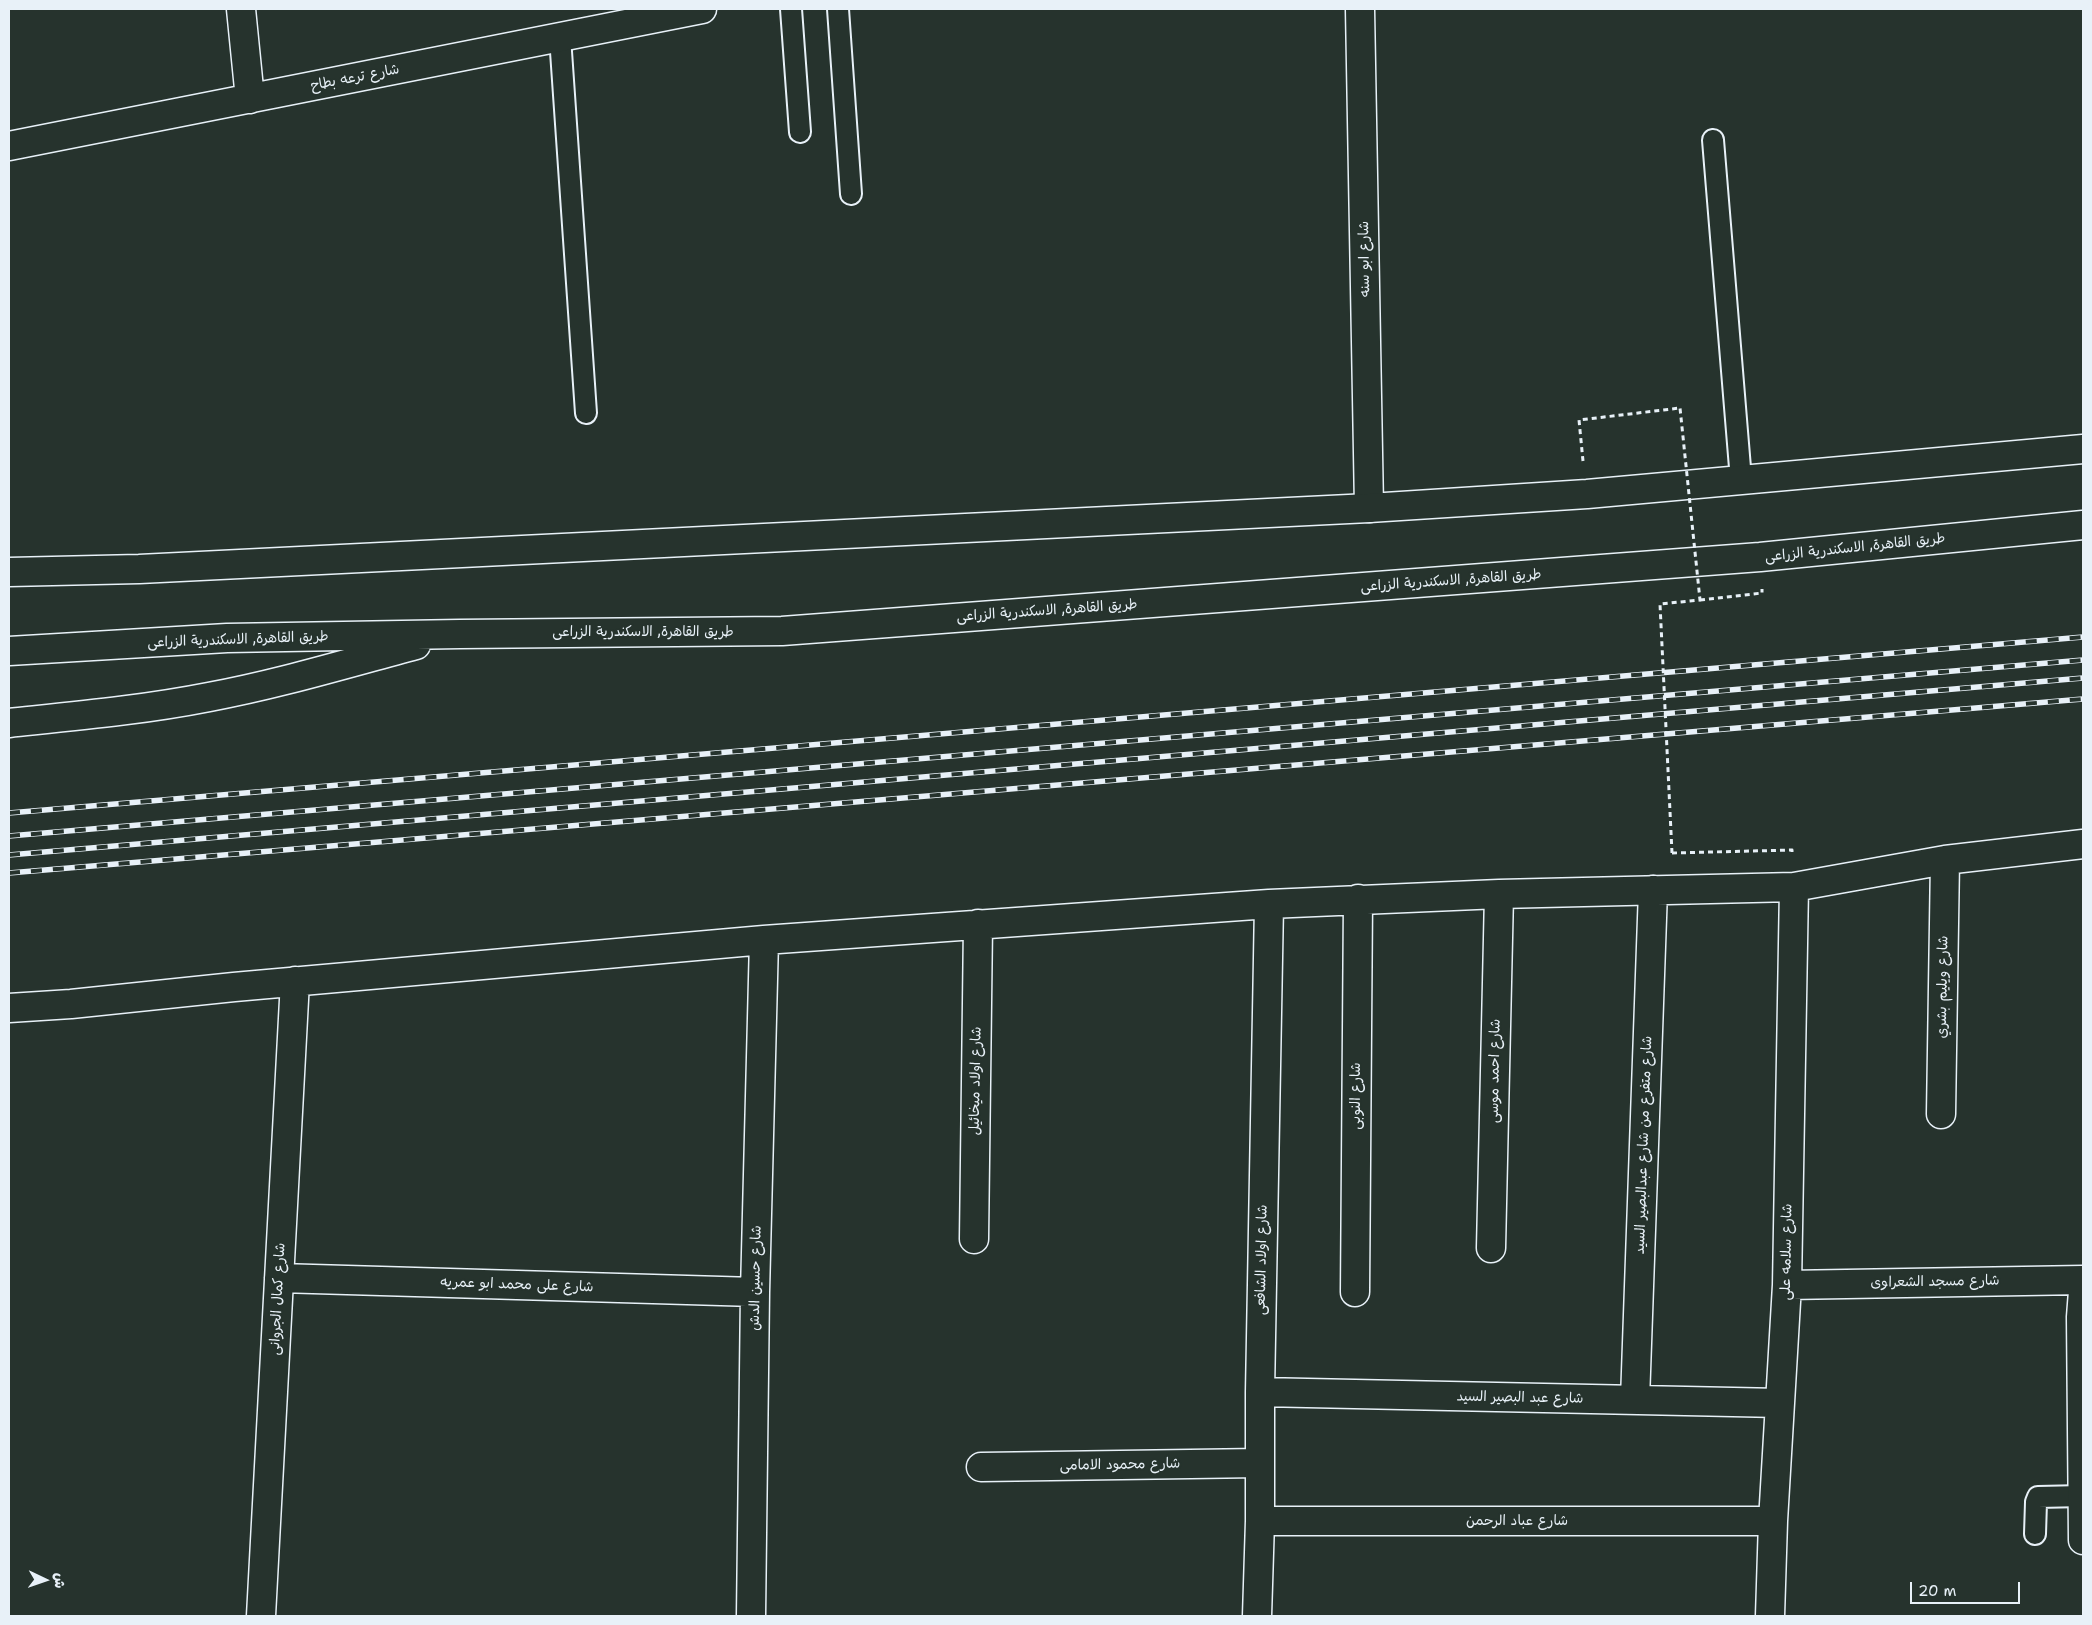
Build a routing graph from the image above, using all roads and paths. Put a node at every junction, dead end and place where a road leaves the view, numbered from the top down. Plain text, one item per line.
1 (241, 9) edge
2 (702, 9) edge
3 (791, 9) edge
4 (838, 9) edge
5 (1360, 9) edge
6 (560, 37) junction
7 (250, 99) junction
8 (800, 132) dead end
9 (1713, 140) dead end
10 (9, 146) edge
11 (852, 194) dead end
12 (586, 413) dead end
13 (2083, 450) edge
14 (1741, 480) junction
15 (1587, 494) junction
16 (1370, 508) junction
17 (2083, 525) edge
18 (9, 572) edge
19 (1762, 593) dead end
20 (1700, 600) junction
21 (460, 634) junction
22 (9, 651) edge
23 (9, 724) edge
24 (2083, 844) edge
25 (1792, 850) dead end
26 (1945, 860) junction
27 (1794, 887) junction
28 (1653, 890) junction
29 (1499, 894) junction
30 (1358, 899) junction
31 (1269, 904) junction
32 (978, 924) junction
33 (764, 940) junction
34 (295, 981) junction
35 (9, 1008) edge
36 (1941, 1114) dead end
37 (974, 1238) dead end
38 (1491, 1248) dead end
39 (279, 1278) junction
40 (2083, 1280) edge
41 (1787, 1285) junction
42 (2083, 1291) edge
43 (755, 1292) junction
44 (1355, 1292) dead end
45 (1260, 1392) junction
46 (1635, 1400) junction
47 (1780, 1403) junction
48 (1260, 1463) junction
49 (981, 1467) dead end
50 (2083, 1496) edge
51 (1260, 1521) junction
52 (1773, 1521) junction
53 (2034, 1534) dead end
54 (2083, 1540) edge
55 (261, 1616) edge
56 (751, 1616) edge
57 (1256, 1616) edge
58 (1770, 1616) edge

1 - 7 main road
2 - 6 main road, شارع ترعه بطاح
3 - 8 lane
4 - 11 lane
5 - 16 main road, شارع ابو سنه
6 - 7 main road, شارع ترعه بطاح
6 - 12 lane
7 - 10 main road, شارع ترعه بطاح
9 - 14 lane
13 - 14 main road
14 - 15 main road
15 - 16 main road
15 - 20 path, bridge
16 - 18 main road
17 - 21 main road, طريق القاهرة, الاسكندرية الزراعى
19 - 20 path
20 - 25 path, bridge
21 - 22 main road, طريق القاهرة, الاسكندرية الزراعى
21 - 23 main road
24 - 26 main road
26 - 27 main road
26 - 36 main road, شارع ويليم بشري
27 - 28 main road
27 - 41 main road, شارع سلامه على
28 - 29 main road
28 - 46 main road, شارع متفرع من شارع عبدالبصير السيد
29 - 30 main road
29 - 38 main road, شارع احمد موسى
30 - 31 main road
30 - 44 main road, شارع النوبى
31 - 32 main road
31 - 45 main road, شارع اولاد الشافعى
32 - 33 main road
32 - 37 main road, شارع اولاد ميخائيل
33 - 34 main road
33 - 43 main road, شارع حسين الدش
34 - 35 main road
34 - 39 main road, شارع كمال الجروانى
39 - 43 main road, شارع على محمد ابو عمريه
39 - 55 main road, شارع كمال الجروانى
40 - 41 main road, شارع مسجد الشعراوى
41 - 47 main road, شارع سلامه على
42 - 50 main road
43 - 56 main road, شارع حسين الدش
45 - 46 main road, شارع عبد البصير السيد
45 - 48 main road, شارع اولاد الشافعى
46 - 47 main road, شارع عبد البصير السيد
47 - 52 main road, شارع سلامه على
48 - 49 main road, شارع محمود الامامى
48 - 51 main road, شارع اولاد الشافعى
50 - 53 lane
50 - 54 main road
51 - 52 main road, شارع عباد الرحمن
51 - 57 main road, شارع اولاد الشافعى
52 - 58 main road, شارع سلامه على

